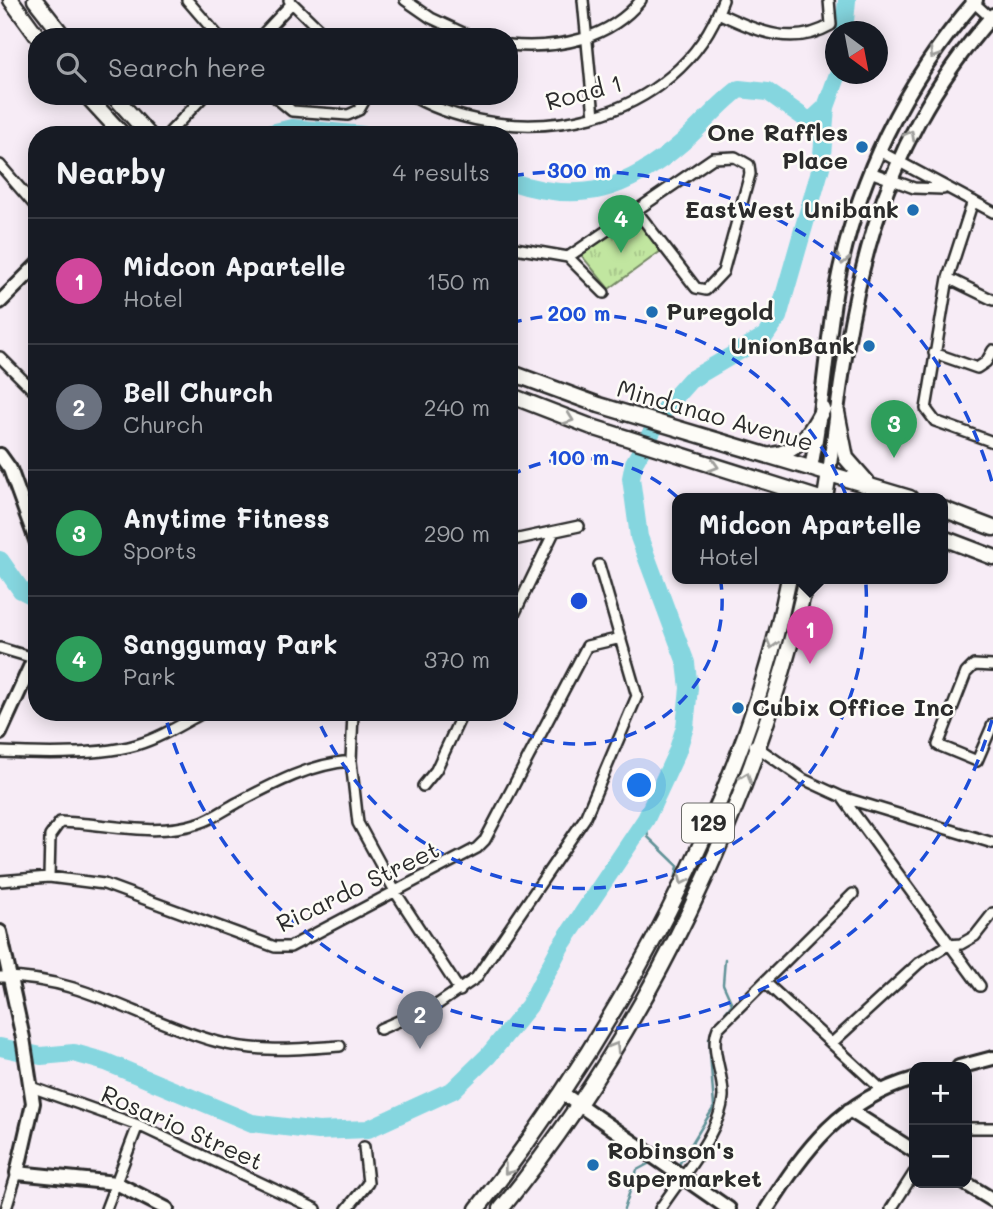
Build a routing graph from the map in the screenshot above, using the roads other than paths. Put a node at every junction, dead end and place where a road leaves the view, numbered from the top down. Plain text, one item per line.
1 (35, 0) edge
2 (187, 0) edge
3 (405, 0) edge
4 (583, 0) edge
5 (640, 0) edge
6 (723, 0) edge
7 (829, 0) edge
8 (290, 1) edge
9 (973, 1) edge
10 (15, 6) edge
11 (718, 13) junction
12 (992, 18) edge
13 (31, 28) edge
14 (57, 28) edge
15 (211, 28) edge
16 (268, 28) edge
17 (318, 28) edge
18 (453, 28) edge
19 (589, 37) junction
20 (518, 45) edge
21 (96, 105) edge
22 (122, 105) edge
23 (195, 105) edge
24 (285, 105) edge
25 (362, 105) edge
26 (431, 105) edge
27 (594, 116) junction
28 (115, 126) edge
29 (141, 126) edge
30 (176, 126) edge
31 (879, 151) junction
32 (897, 161) junction
33 (870, 172) junction
34 (2, 173) edge
35 (890, 179) junction
36 (944, 189) junction
37 (28, 199) edge
38 (973, 201) junction
39 (635, 209) junction
40 (993, 212) edge
41 (518, 249) edge
42 (568, 257) junction
43 (28, 274) edge
44 (948, 278) junction
45 (604, 293) dead end
46 (993, 300) edge
47 (0, 302) edge
48 (993, 350) edge
49 (934, 352) junction
50 (0, 357) edge
51 (518, 376) edge
52 (526, 379) junction
53 (28, 385) edge
54 (518, 389) edge
55 (518, 399) edge
56 (830, 411) junction
57 (993, 442) edge
58 (0, 455) edge
59 (768, 455) junction
60 (811, 468) junction
61 (829, 473) junction
62 (760, 481) junction
63 (874, 487) junction
64 (776, 493) edge
65 (798, 493) edge
66 (810, 493) edge
67 (826, 493) edge
68 (894, 493) edge
69 (948, 511) edge
70 (28, 518) edge
71 (579, 526) dead end
72 (993, 528) edge
73 (554, 532) junction
74 (518, 539) edge
75 (948, 539) edge
76 (993, 557) edge
77 (599, 565) dead end
78 (787, 584) edge
79 (805, 584) edge
80 (518, 603) edge
81 (621, 638) junction
82 (0, 648) edge
83 (28, 654) edge
84 (993, 666) edge
85 (28, 673) edge
86 (187, 721) edge
87 (353, 721) edge
88 (454, 721) edge
89 (458, 721) edge
90 (993, 724) edge
91 (455, 728) junction
92 (0, 733) edge
93 (742, 739) junction
94 (757, 746) junction
95 (0, 752) edge
96 (351, 761) junction
97 (423, 786) dead end
98 (842, 797) junction
99 (993, 843) edge
100 (49, 877) junction
101 (0, 881) edge
102 (396, 893) junction
103 (853, 894) dead end
104 (993, 913) edge
105 (0, 932) edge
106 (948, 945) junction
107 (5, 976) edge
108 (765, 982) junction
109 (980, 986) dead end
110 (460, 991) junction
111 (380, 1029) dead end
112 (832, 1044) junction
113 (340, 1046) dead end
114 (993, 1058) edge
115 (972, 1064) edge
116 (909, 1081) edge
117 (31, 1087) junction
118 (882, 1090) junction
119 (562, 1093) junction
120 (579, 1105) junction
121 (849, 1110) junction
122 (138, 1125) junction
123 (972, 1128) edge
124 (993, 1128) edge
125 (364, 1147) dead end
126 (909, 1148) edge
127 (17, 1173) junction
128 (683, 1174) junction
129 (909, 1181) edge
130 (116, 1183) junction
131 (972, 1187) edge
132 (993, 1200) edge
133 (6, 1209) edge
134 (106, 1209) edge
135 (167, 1209) edge
136 (316, 1209) edge
137 (347, 1209) edge
138 (477, 1209) edge
139 (501, 1209) edge
140 (660, 1209) edge
141 (729, 1209) edge
142 (767, 1209) edge
143 (891, 1209) edge

1 - 10 main road
1 - 14 main road
2 - 15 street
3 - 18 street
4 - 19 street
5 - 19 street
6 - 11 street, Road 1
7 - 11 street
8 - 16 street
8 - 17 street
9 - 12 street
9 -> 31 street
10 - 13 main road
11 - 27 street, Road 1
32 -> 12 street
19 - 20 street
19 - 27 street
21 - 28 main road
22 - 29 main road
23 - 30 street
24 - 25 street
26 - 27 street, Road 1
31 - 32 street
31 - 33 street
32 - 35 street
32 - 36 street
33 - 35 street
33 -> 56 street
34 - 37 street
35 - 36 street
35 - 56 street
36 - 38 street
38 - 40 street
38 - 44 street
39 - 39 street
39 - 42 street
41 - 42 street
42 - 45 street
43 - 47 street
44 - 46 street
44 - 49 street
48 - 49 street
49 - 57 street
50 - 53 street
51 - 52 main road, Mindanao Avenue
52 - 54 main road
52 - 59 main road, Mindanao Avenue
55 -> 62 main road, Mindanao Avenue
56 - 59 main road
56 - 60 street
56 - 61 street
56 - 63 main road
58 - 70 street
59 - 60 main road, Mindanao Avenue
60 - 61 main road, Mindanao Avenue
60 - 66 main road
61 - 63 main road, Mindanao Avenue
61 - 67 main road
62 - 64 main road
62 - 65 main road, Mindanao Avenue
63 - 68 main road, Mindanao Avenue
69 - 72 main road
71 - 73 street
73 - 74 street
73 - 80 street
75 - 76 main road
77 - 81 street
78 -> 93 main road, 129
79 - 94 main road, 129
81 - 102 street, Ricardo Street
81 - 110 street
82 - 83 street
84 - 90 street
85 - 92 street
86 - 95 street
87 - 96 street
88 - 91 street
89 - 91 street
91 - 97 street
93 - 94 street
93 -> 119 main road, 129
94 - 98 street
120 -> 94 main road, 129
96 - 100 street
96 - 102 street
98 - 99 street
98 - 106 street
100 - 101 street, Ricardo Street
100 - 102 street, Ricardo Street
102 - 110 street
103 - 108 street
104 - 106 street
105 - 107 street
106 - 109 street
106 - 112 street
107 - 113 street
107 - 117 street
108 - 112 street
108 - 128 street
110 - 111 street
112 - 118 street
114 - 115 street
116 - 118 street
117 - 122 street, Rosario Street
117 - 127 street
118 - 121 street
119 - 120 street
119 -> 138 main road, 129
120 - 128 street
120 - 139 main road, 129
121 - 126 street
121 - 142 street
122 - 130 street
122 - 136 street, Rosario Street
123 - 124 street
125 - 137 street
127 - 130 street
127 - 133 street
128 - 140 street
128 - 141 street
129 - 143 street
130 - 134 street
130 - 135 street
131 - 132 street

